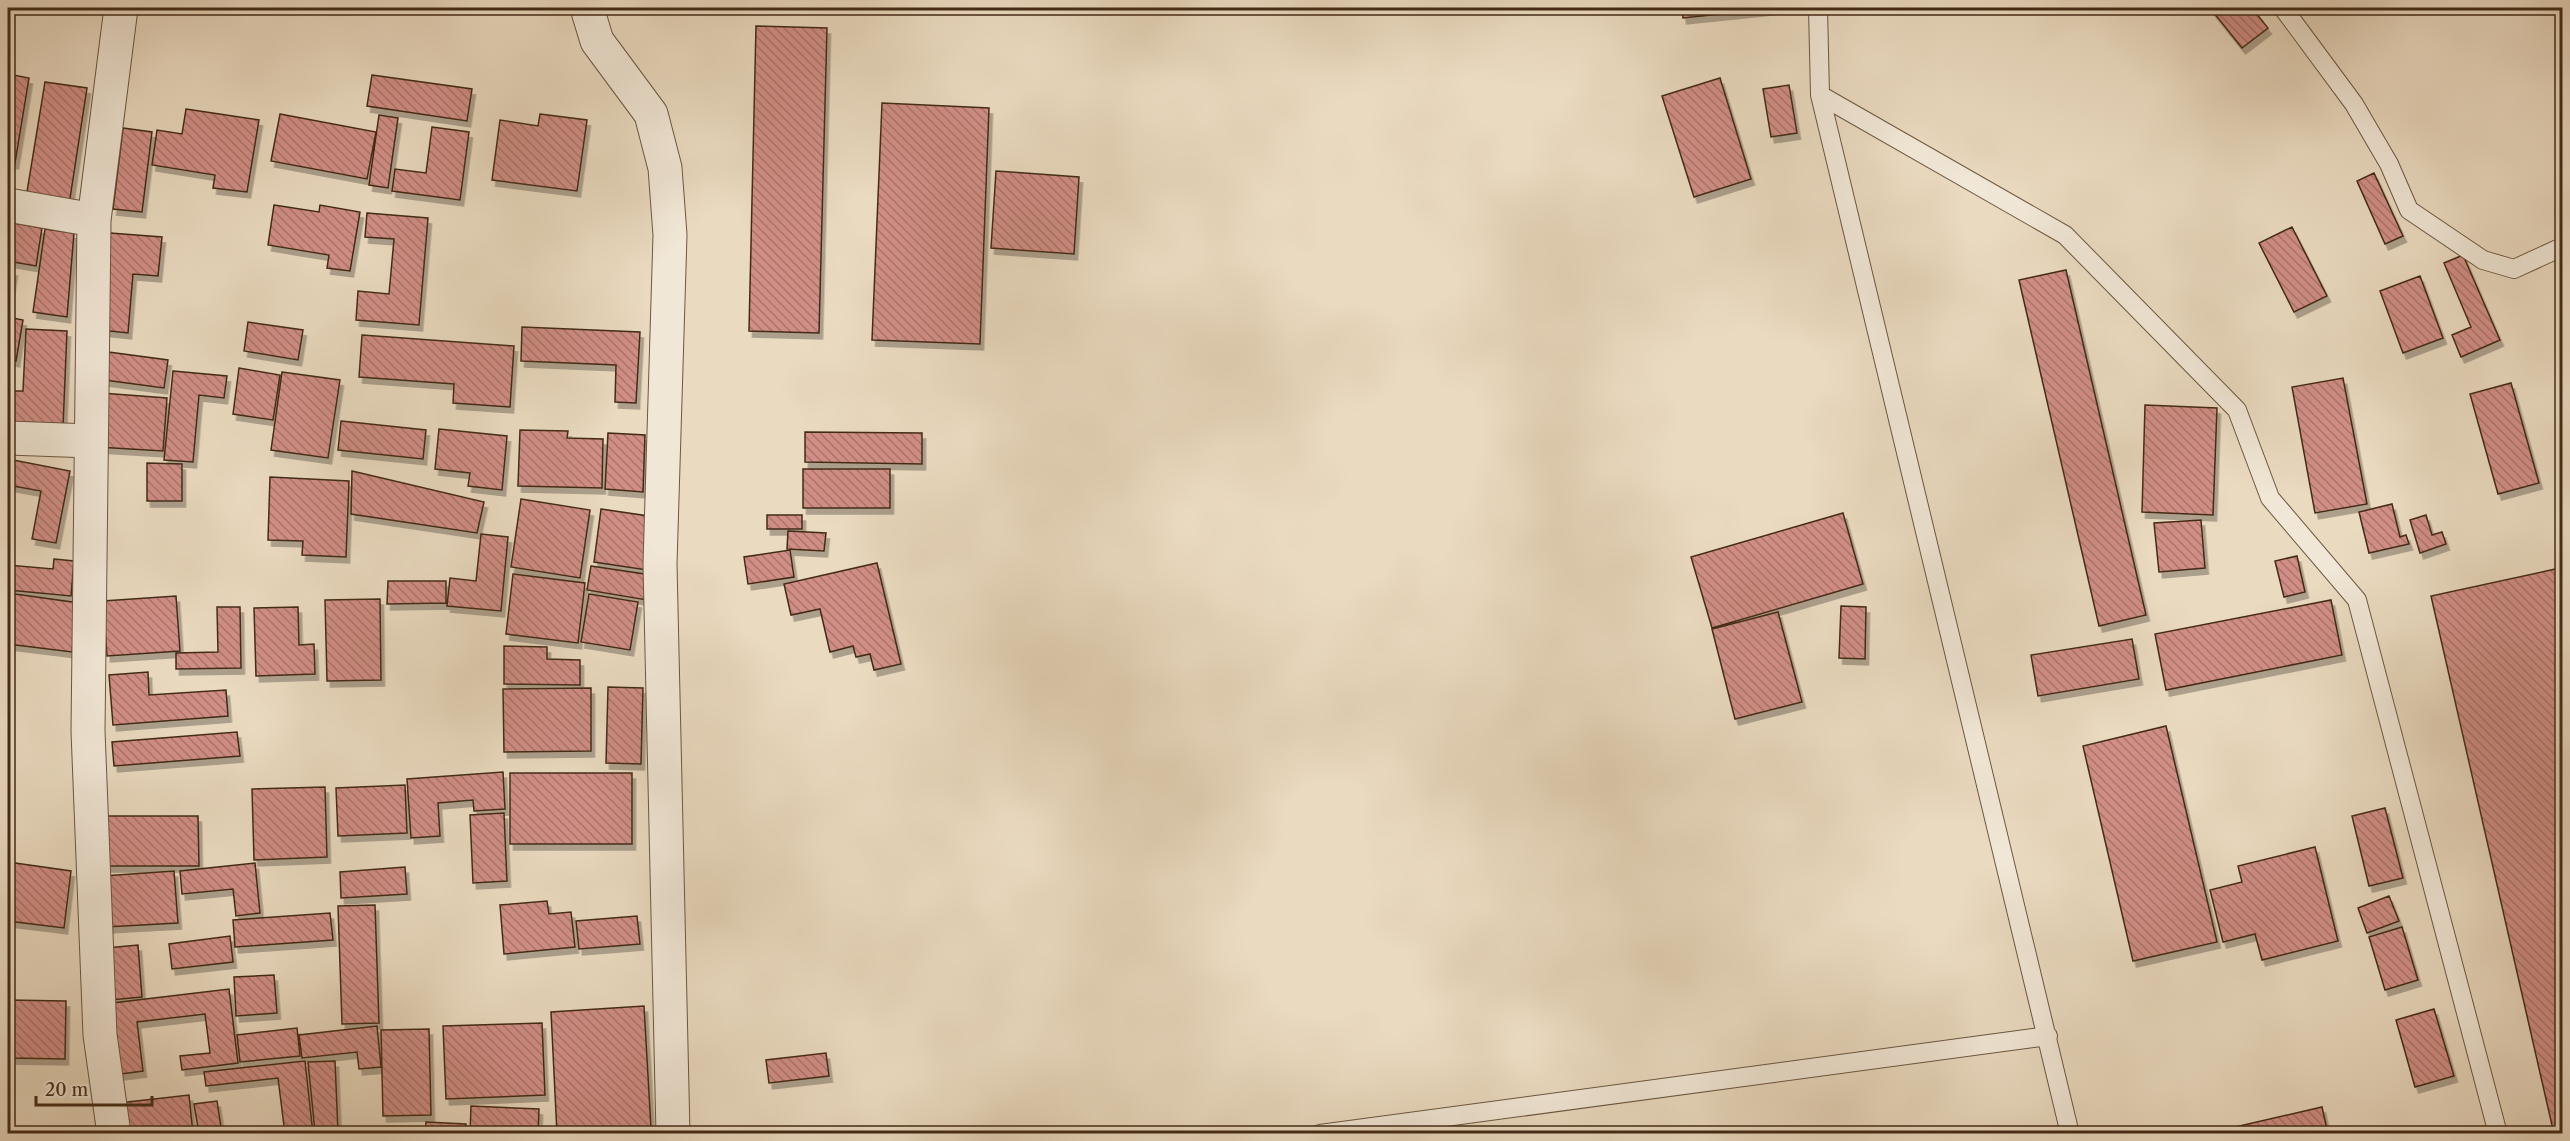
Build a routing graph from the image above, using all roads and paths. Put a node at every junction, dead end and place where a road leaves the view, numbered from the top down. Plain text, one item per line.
1 (121, 8) edge
2 (587, 8) edge
3 (1818, 8) edge
4 (2283, 8) edge
5 (1820, 95) junction
6 (8, 206) edge
7 (94, 220) junction
8 (2562, 247) edge
9 (8, 438) edge
10 (91, 441) junction
11 (2048, 1036) junction
12 (114, 1134) edge
13 (673, 1134) edge
14 (1320, 1134) edge
15 (2070, 1134) edge
16 (2498, 1134) edge

1 - 7 street
2 - 13 street
3 - 5 lane
4 - 8 lane
5 - 11 lane
5 - 16 lane
6 - 7 street
7 - 10 street
9 - 10 street
10 - 12 street
11 - 14 lane
11 - 15 lane

